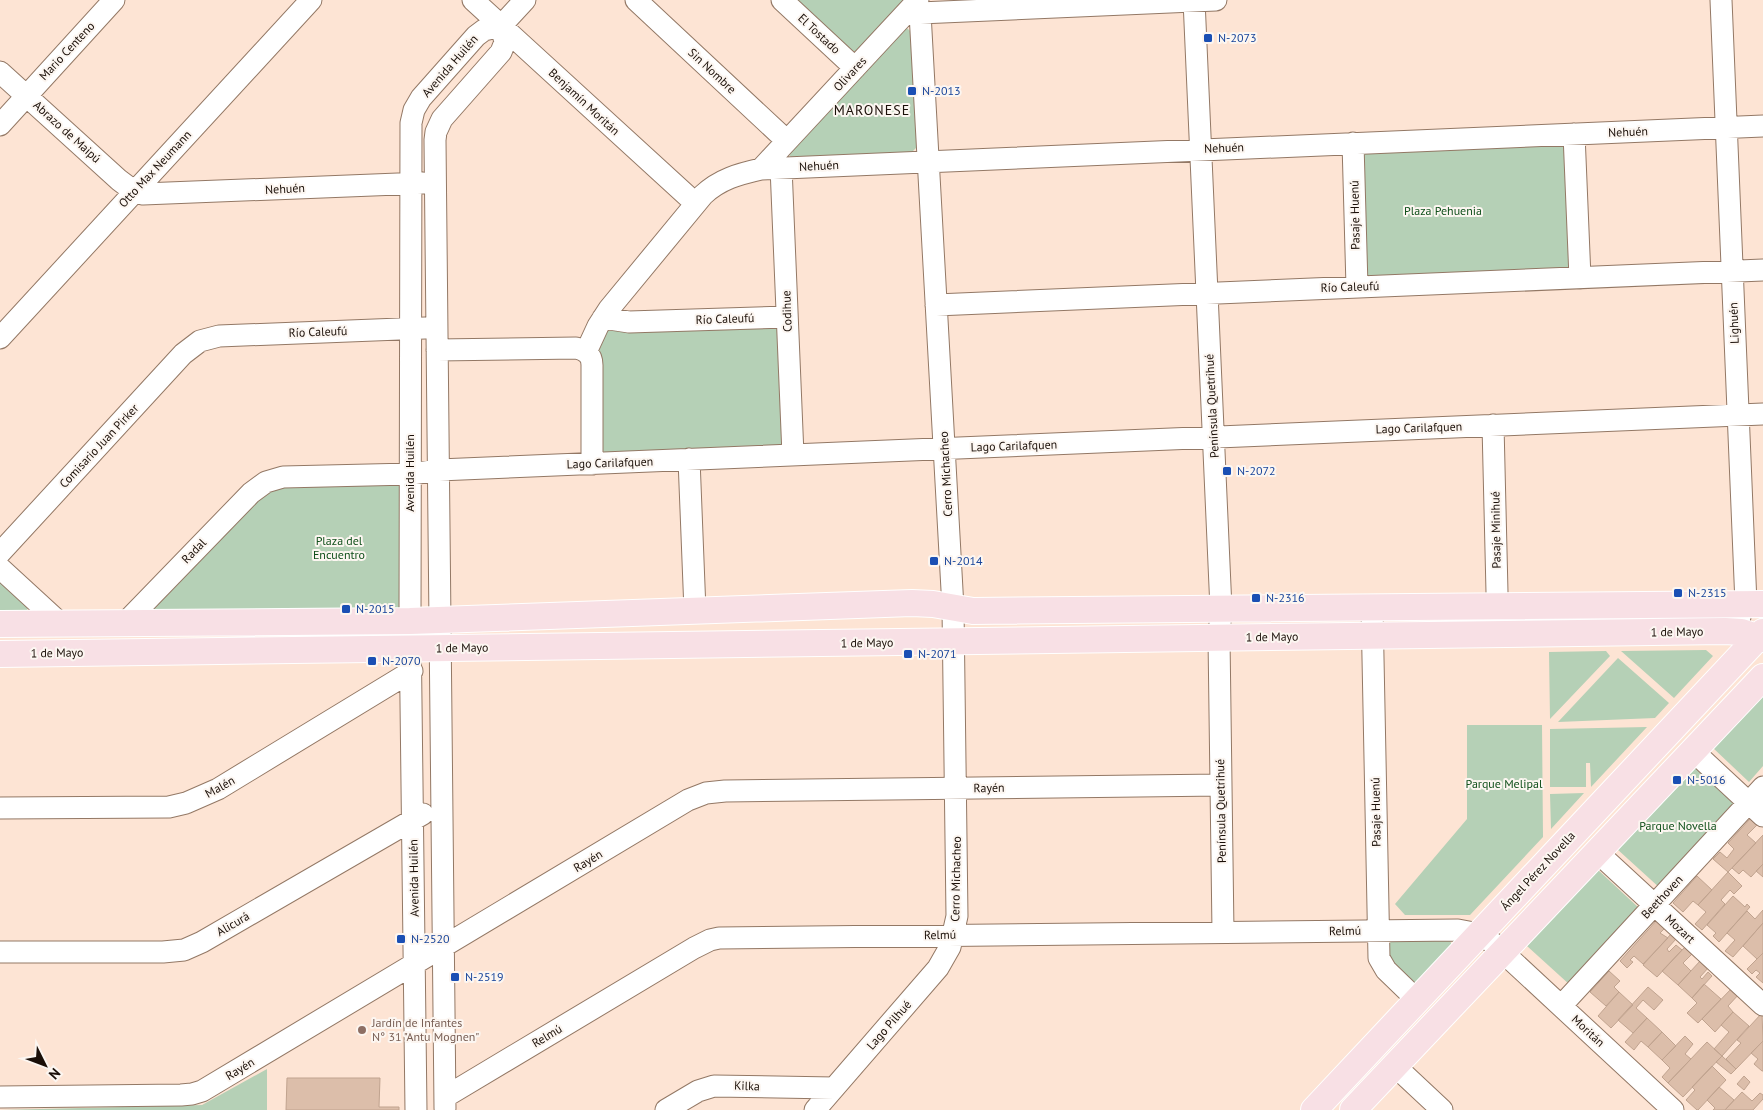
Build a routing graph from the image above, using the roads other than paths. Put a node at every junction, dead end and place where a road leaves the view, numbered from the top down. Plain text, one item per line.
1 (114, 0) edge
2 (311, 0) edge
3 (474, 0) edge
4 (525, 0) edge
5 (636, 0) edge
6 (782, 0) edge
7 (1194, 0) edge
8 (1216, 0) edge
9 (1721, 0) edge
10 (917, 4) edge
11 (501, 26) junction
12 (855, 68) junction
13 (0, 72) edge
14 (26, 96) junction
15 (0, 125) edge
16 (1763, 126) edge
17 (1726, 128) junction
18 (1574, 134) junction
19 (787, 141) junction
20 (1353, 143) junction
21 (1201, 149) junction
22 (928, 161) junction
23 (771, 168) junction
24 (436, 182) junction
25 (411, 183) junction
26 (134, 192) junction
27 (695, 204) junction
28 (1763, 270) edge
29 (1732, 271) junction
30 (1580, 278) junction
31 (1357, 287) junction
32 (1207, 294) junction
33 (936, 305) junction
34 (787, 317) junction
35 (603, 318) junction
36 (437, 328) junction
37 (410, 329) junction
38 (0, 338) edge
39 (200, 341) joint
40 (437, 350) junction
41 (586, 352) junction
42 (1763, 414) edge
43 (1738, 415) junction
44 (1493, 425) junction
45 (1214, 437) junction
46 (944, 448) junction
47 (793, 455) junction
48 (689, 459) junction
49 (592, 464) junction
50 (439, 470) junction
51 (410, 474) junction
52 (266, 482) joint
53 (0, 553) edge
54 (0, 568) edge
55 (1755, 604) edge
56 (1497, 607) junction
57 (954, 608) junction
58 (1372, 608) junction
59 (1221, 609) junction
60 (695, 611) junction
61 (440, 620) junction
62 (410, 621) junction
63 (125, 623) junction
64 (0, 624) edge
65 (61, 624) junction
66 (1498, 634) junction
67 (1373, 636) junction
68 (1761, 636) edge
69 (1219, 638) junction
70 (954, 642) junction
71 (441, 648) junction
72 (0, 654) edge
73 (411, 660) junction
74 (1763, 676) edge
75 (1692, 750) junction
76 (1221, 785) junction
77 (957, 788) junction
78 (1758, 802) edge
79 (0, 808) edge
80 (442, 810) junction
81 (413, 818) junction
82 (1597, 852) junction
83 (1654, 905) junction
84 (1378, 931) junction
85 (1223, 932) junction
86 (1479, 934) junction
87 (954, 935) junction
88 (444, 947) junction
89 (1503, 951) junction
90 (0, 952) edge
91 (415, 964) junction
92 (1417, 1000) junction
93 (1763, 1005) edge
94 (1562, 1006) junction
95 (1395, 1066) junction
96 (834, 1088) junction
97 (0, 1097) edge
98 (445, 1103) edge
99 (416, 1110) edge
100 (666, 1110) edge
101 (816, 1110) edge
102 (1314, 1110) edge
103 (1353, 1110) edge
104 (1442, 1110) edge
105 (1673, 1110) edge

1 - 14 street, Mario Centeno
2 - 26 street, Otto Max Neumann
3 - 11 street, Benjamín Moritán
4 - 11 street
5 - 19 street, Sin Nombre
6 - 12 street, El Tostado
7 - 8 street
7 - 10 street
7 - 21 street, Península Quetrihué
9 - 17 street, Lighuén
10 - 12 street, Olivares
10 - 22 street, Cerro Michacheo
11 - 24 street
11 - 25 street, Avenida Huilén
11 - 27 street, Benjamín Moritán
12 - 19 street, Olivares
13 - 14 street, Abrazo de Maipú
14 - 15 street, Mario Centeno
14 - 26 street, Abrazo de Maipú
16 - 17 street, Nehuén
17 - 18 street, Nehuén
17 - 29 street, Lighuén
18 - 20 street, Nehuén
18 - 30 street
19 - 23 street, Olivares
20 - 21 street, Nehuén
20 - 31 street, Pasaje Huenú
21 - 22 street, Nehuén
21 - 32 street, Península Quetrihué
22 - 23 street, Nehuén
22 - 33 street, Cerro Michacheo
23 - 27 street, Nehuén
23 - 34 street, Codihue
24 - 25 street, Nehuén
24 - 36 street
25 - 26 street, Nehuén
25 - 37 street, Avenida Huilén
26 - 38 street, Otto Max Neumann
27 - 35 street
28 - 29 street, Río Caleufú
29 - 30 street, Río Caleufú
29 - 43 street, Lighuén
30 - 31 street, Río Caleufú
31 - 32 street, Río Caleufú
32 - 33 street, Río Caleufú
32 - 45 street, Península Quetrihué
33 - 46 street, Cerro Michacheo
34 - 35 street, Río Caleufú
34 - 47 street, Codihue
35 - 41 street
36 - 37 street, Río Caleufú
36 - 40 street
37 - 39 street, Río Caleufú
37 - 51 street, Avenida Huilén
39 - 53 street, Comisario Juan Pirker
40 - 41 street
40 - 50 street
41 - 49 street
42 - 43 street, Lago Carilafquen
43 - 44 street, Lago Carilafquen
43 - 55 street, Lighuén
44 - 45 street, Lago Carilafquen
44 - 56 street, Pasaje Minihué
45 - 46 street, Lago Carilafquen
45 - 59 street, Península Quetrihué
46 - 47 street, Lago Carilafquen
46 - 57 street, Cerro Michacheo
47 - 48 street, Lago Carilafquen
48 - 49 street, Lago Carilafquen
48 - 60 street
49 - 50 street, Lago Carilafquen
50 - 51 street, Lago Carilafquen
50 - 61 street
51 - 52 street, Lago Carilafquen
51 - 62 street, Avenida Huilén
52 - 63 street, Radal
54 - 65 street
55 - 56 main road
55 - 68 street, Lighuén
56 - 58 main road
56 - 66 street, Pasaje Minihué
57 - 59 main road
57 - 60 main road
57 - 70 street, Cerro Michacheo
58 - 59 main road
58 - 67 street, Pasaje Huenú
59 - 69 street, Península Quetrihué
60 - 61 main road
61 - 62 main road
61 - 71 street
62 - 63 main road
62 - 73 street, Avenida Huilén
63 - 65 main road
64 - 65 main road
66 - 67 main road, 1 de Mayo
66 - 68 main road, 1 de Mayo
67 - 69 main road, 1 de Mayo
67 - 84 street, Pasaje Huenú
68 - 86 main road, Ángel Pérez Novella
69 - 70 main road, 1 de Mayo
69 - 76 street, Península Quetrihué
70 - 71 main road, 1 de Mayo
70 - 77 street, Cerro Michacheo
71 - 73 main road, 1 de Mayo
71 - 80 street
72 - 73 main road, 1 de Mayo
73 - 79 street, Malén
73 - 81 street, Avenida Huilén
74 - 75 main road
75 - 78 street
75 - 82 main road
76 - 77 street, Rayén
76 - 85 street, Península Quetrihué
77 - 87 street, Cerro Michacheo
77 - 88 street, Rayén
78 - 83 street, Beethoven
80 - 81 street, Alicurá
80 - 88 street
81 - 90 street, Alicurá
81 - 91 street, Avenida Huilén
82 - 83 street, Mozart
82 - 89 main road
83 - 93 street, Mozart
83 - 94 street, Beethoven
84 - 85 street, Relmú
84 - 86 street, Relmú
84 - 92 street, Pasaje Huenú
85 - 87 street, Relmú
86 - 89 street
86 - 92 main road, Ángel Pérez Novella
87 - 96 street, Lago Pilhué
87 - 98 street, Relmú
88 - 91 street, Rayén
88 - 98 street
89 - 94 street, Moritán
89 - 95 main road
91 - 97 street, Rayén
91 - 99 street, Avenida Huilén
92 - 102 main road, Ángel Pérez Novella
94 - 105 street, Moritán
95 - 103 main road
95 - 104 street
96 - 100 street, Kilka
96 - 101 street, Lago Pilhué

